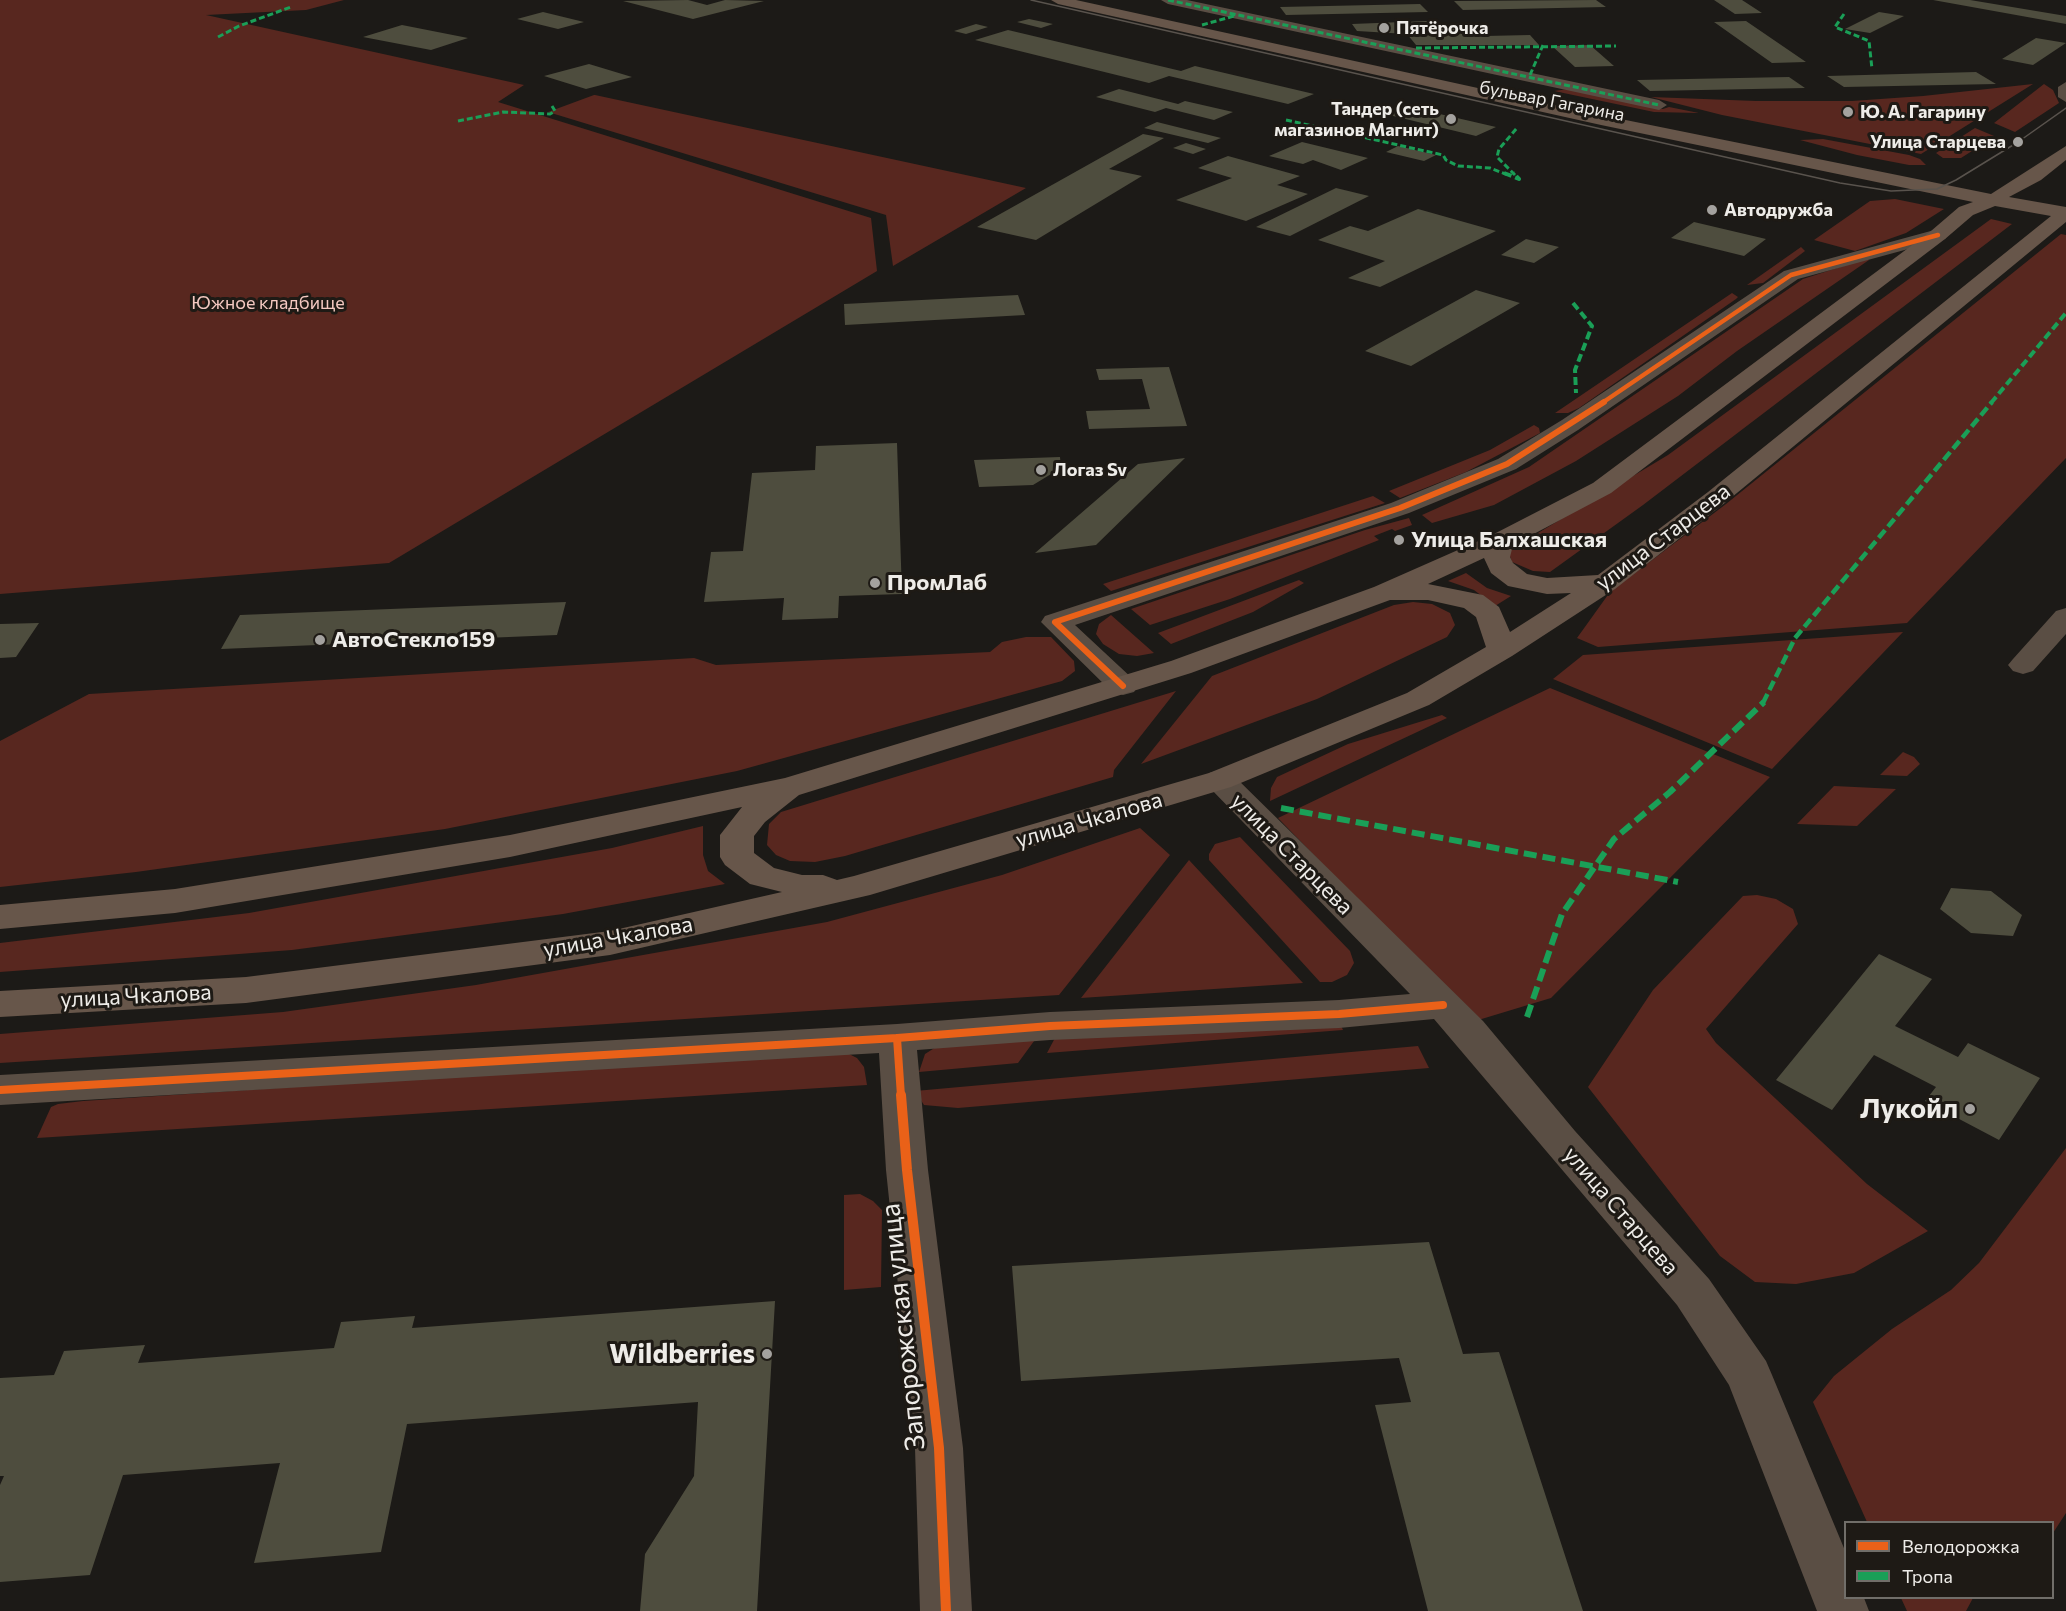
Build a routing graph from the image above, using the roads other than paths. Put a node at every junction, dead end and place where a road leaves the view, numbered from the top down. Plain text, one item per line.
1 (1058, 0) edge
2 (1100, 0) edge
3 (1168, 0) edge
4 (1237, 15) junction
5 (1202, 25) junction
6 (1427, 75) junction
7 (1409, 79) junction
8 (1659, 105) dead end
9 (2066, 151) edge
10 (1911, 185) junction
11 (2002, 194) junction
12 (2066, 201) edge
13 (1966, 211) junction
14 (2066, 213) edge
15 (1938, 235) junction
16 (1818, 245) dead end
17 (1791, 274) junction
18 (1501, 541) junction
19 (1605, 583) junction
20 (1384, 593) junction
21 (2066, 617) edge
22 (1502, 650) junction
23 (2023, 664) dead end
24 (1123, 686) junction
25 (1220, 780) junction
26 (791, 787) junction
27 (858, 886) junction
28 (0, 917) edge
29 (0, 1004) edge
30 (1443, 1005) junction
31 (897, 1038) junction
32 (0, 1090) edge
33 (946, 1611) edge
34 (1843, 1611) edge

1 - 7 main road, бульвар Гагарина
2 - 5 main road, бульвар Гагарина
3 - 4 street
4 - 5 street
4 - 8 street
5 - 6 main road, бульвар Гагарина
6 - 7 main road
6 - 11 main road, бульвар Гагарина
7 - 10 main road, бульвар Гагарина
9 - 11 main road
10 - 11 main road, бульвар Гагарина
10 - 13 main road, бульвар Гагарина
11 - 12 main road
11 - 13 main road
11 - 14 main road
13 - 15 main road
14 - 19 main road, улица Старцева
15 - 17 street
15 - 18 main road
16 - 17 street
17 - 24 street
18 - 19 main road
18 - 20 main road
19 - 22 main road, улица Старцева
20 - 22 main road
20 - 24 main road
21 - 23 street
22 - 25 main road, улица Старцева
24 - 26 main road
25 - 27 main road, улица Чкалова
25 - 30 street, улица Старцева
26 - 27 main road
26 - 28 main road
27 - 29 main road, улица Чкалова
30 - 31 street
30 - 34 street, улица Старцева
31 - 32 street
31 - 33 street, Запорожская улица

